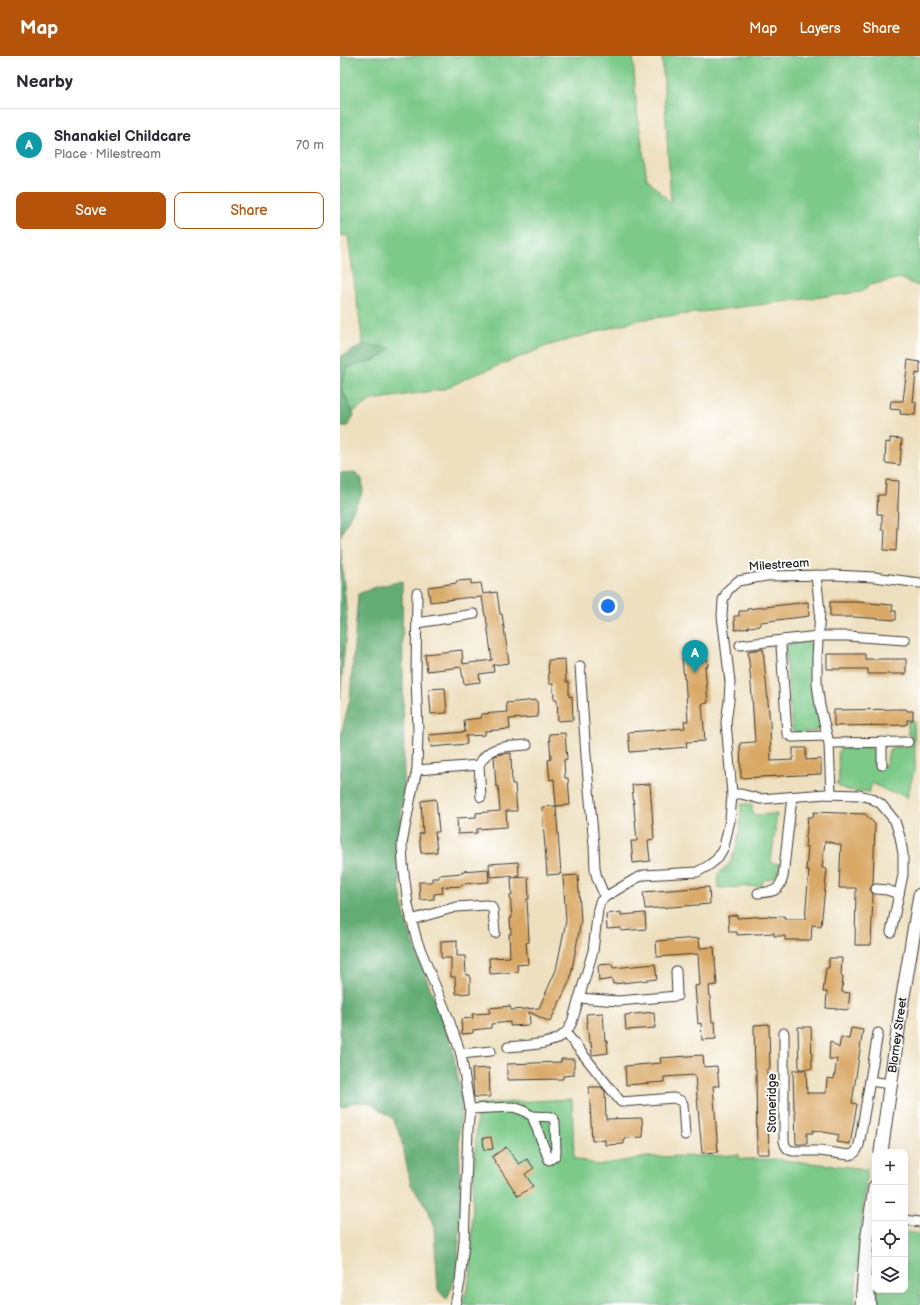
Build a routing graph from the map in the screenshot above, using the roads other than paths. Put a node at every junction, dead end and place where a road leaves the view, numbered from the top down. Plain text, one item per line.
1 (816, 575) junction
2 (920, 583) edge
3 (417, 593) dead end
4 (474, 614) dead end
5 (417, 623) junction
6 (818, 636) junction
7 (783, 640) junction
8 (905, 640) dead end
9 (740, 645) dead end
10 (580, 666) dead end
11 (828, 739) junction
12 (882, 742) junction
13 (908, 742) dead end
14 (527, 745) dead end
15 (479, 765) junction
16 (882, 765) dead end
17 (417, 770) junction
18 (732, 794) junction
19 (831, 794) junction
20 (481, 797) dead end
21 (792, 797) junction
22 (876, 889) dead end
23 (758, 893) dead end
24 (900, 894) junction
25 (920, 895) edge
26 (605, 897) junction
27 (412, 920) junction
28 (891, 932) dead end
29 (495, 934) dead end
30 (676, 971) dead end
31 (579, 998) junction
32 (878, 1032) dead end
33 (566, 1033) junction
34 (784, 1033) dead end
35 (508, 1047) dead end
36 (491, 1051) dead end
37 (461, 1054) junction
38 (870, 1081) junction
39 (890, 1084) junction
40 (470, 1109) junction
41 (532, 1116) junction
42 (685, 1136) dead end
43 (881, 1149) edge
44 (872, 1218) edge
45 (908, 1220) edge
46 (920, 1222) edge
47 (867, 1242) junction
48 (455, 1305) edge
49 (862, 1305) edge
50 (871, 1305) edge

1 - 2 street, Milestream
1 - 6 street
1 - 18 street, Milestream
3 - 5 street
4 - 5 street
5 - 17 street
6 - 7 street
6 - 8 street
6 - 11 street
7 - 9 street
7 - 11 street
10 - 26 street
11 - 12 street
11 - 19 street
12 - 13 street
12 - 16 street
14 - 15 street
15 - 17 street
15 - 20 street
17 - 27 street
18 - 21 street
18 - 26 street, Milestream
19 - 21 street
19 - 24 street
21 - 23 street
22 - 24 street
24 - 28 street
25 - 39 street, Blarney Street
26 - 31 street
27 - 29 street
27 - 37 street
30 - 31 street
31 - 33 street
32 - 38 street, Stoneridge
33 - 35 street
33 - 42 street
34 - 38 street, Stoneridge
36 - 37 street
37 - 40 street
38 - 39 street
39 - 43 street, Blarney Street
40 - 41 street
40 - 48 street
41 - 41 street
44 - 47 street
45 - 46 street
47 - 49 street
47 - 50 street

